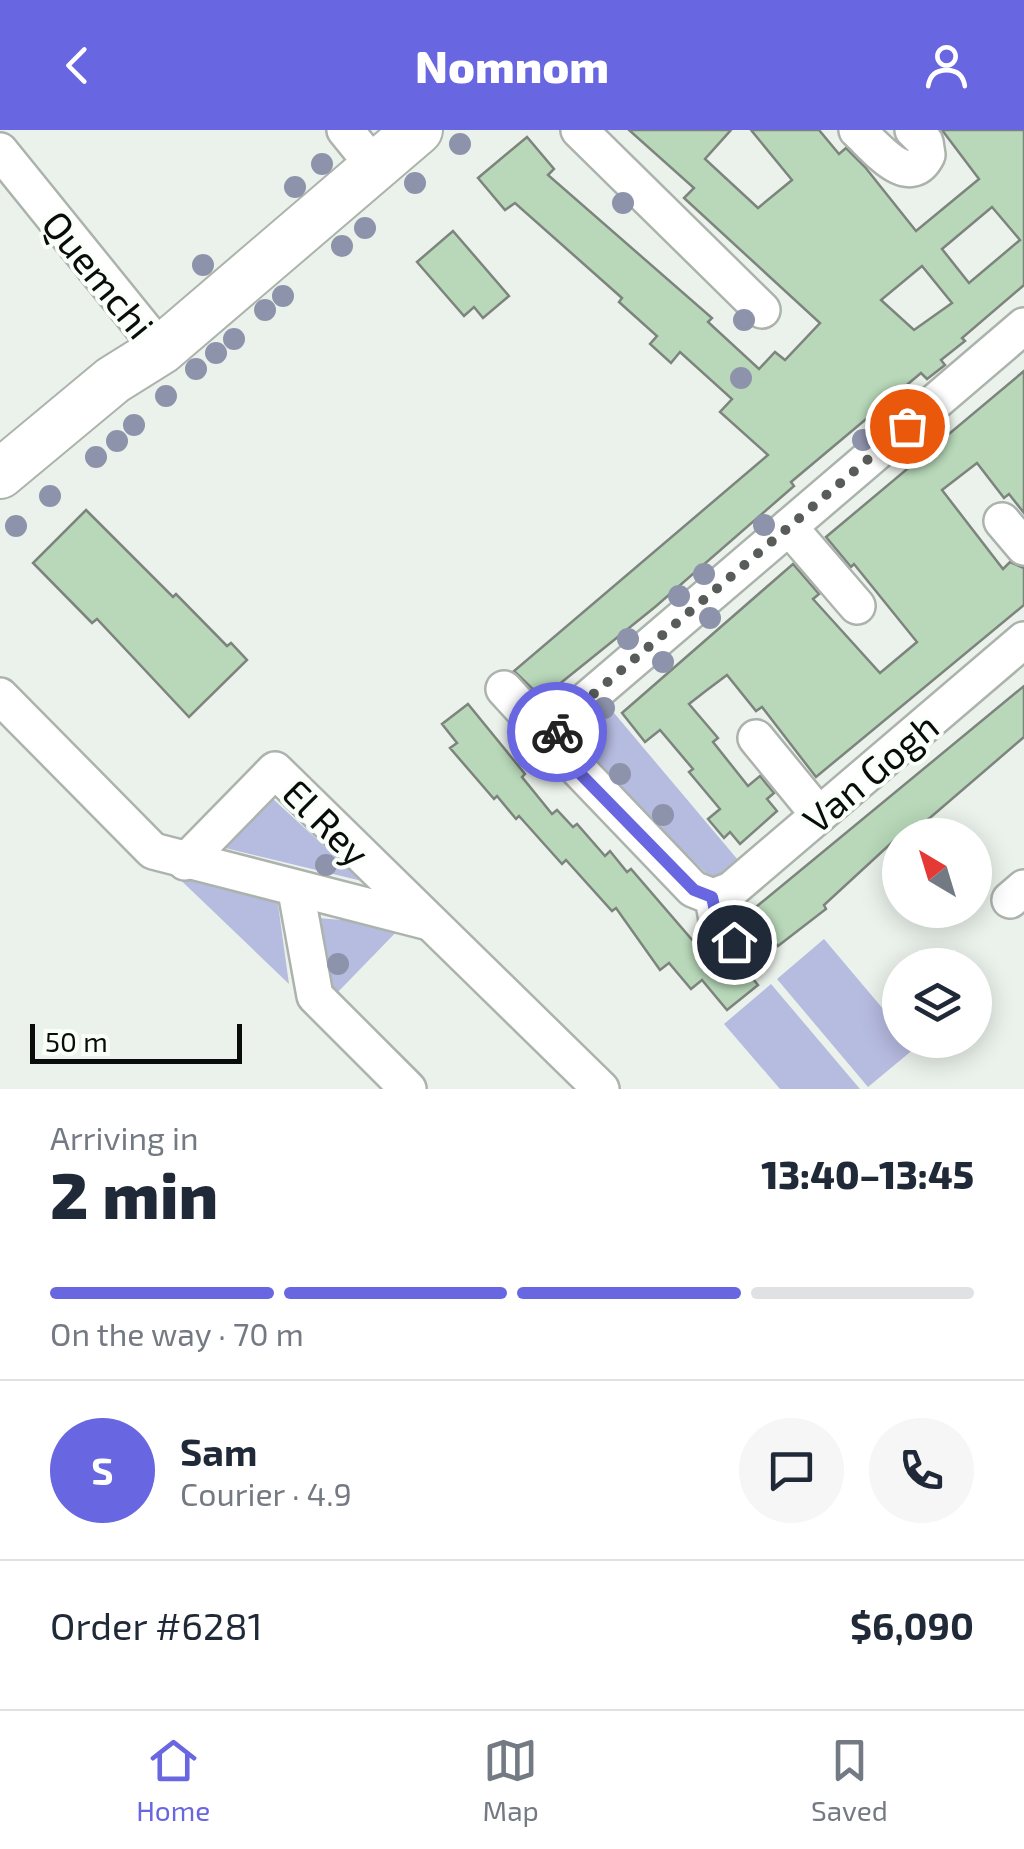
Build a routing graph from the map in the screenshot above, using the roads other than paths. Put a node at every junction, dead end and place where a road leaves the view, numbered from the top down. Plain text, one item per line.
1 (344, 130) edge
2 (418, 130) edge
3 (579, 130) edge
4 (857, 130) edge
5 (913, 130) edge
6 (0, 150) edge
7 (375, 167) junction
8 (762, 310) dead end
9 (1024, 326) edge
10 (161, 350) junction
11 (0, 474) edge
12 (0, 504) edge
13 (790, 527) junction
14 (858, 606) dead end
15 (1024, 640) edge
16 (504, 689) dead end
17 (0, 696) edge
18 (556, 736) junction
19 (756, 738) dead end
20 (819, 815) junction
21 (185, 862) junction
22 (296, 891) junction
23 (712, 897) junction
24 (428, 922) junction
25 (734, 942) dead end
26 (408, 1089) edge
27 (600, 1089) edge

1 - 7 street
2 - 7 main road
3 - 8 street
4 - 5 street
6 - 10 street, Quemchi
7 - 10 main road
9 - 13 street
10 - 11 main road
10 - 12 main road
13 - 14 street
13 - 18 street
15 - 20 street, Van Gogh
16 - 18 street
17 - 21 street, El Rey
18 - 23 street
19 - 20 street
20 - 23 street, Van Gogh
21 - 22 street, El Rey
21 - 24 street, El Rey
22 - 24 street, El Rey
22 - 26 street
23 - 25 street
24 - 27 street, El Rey

